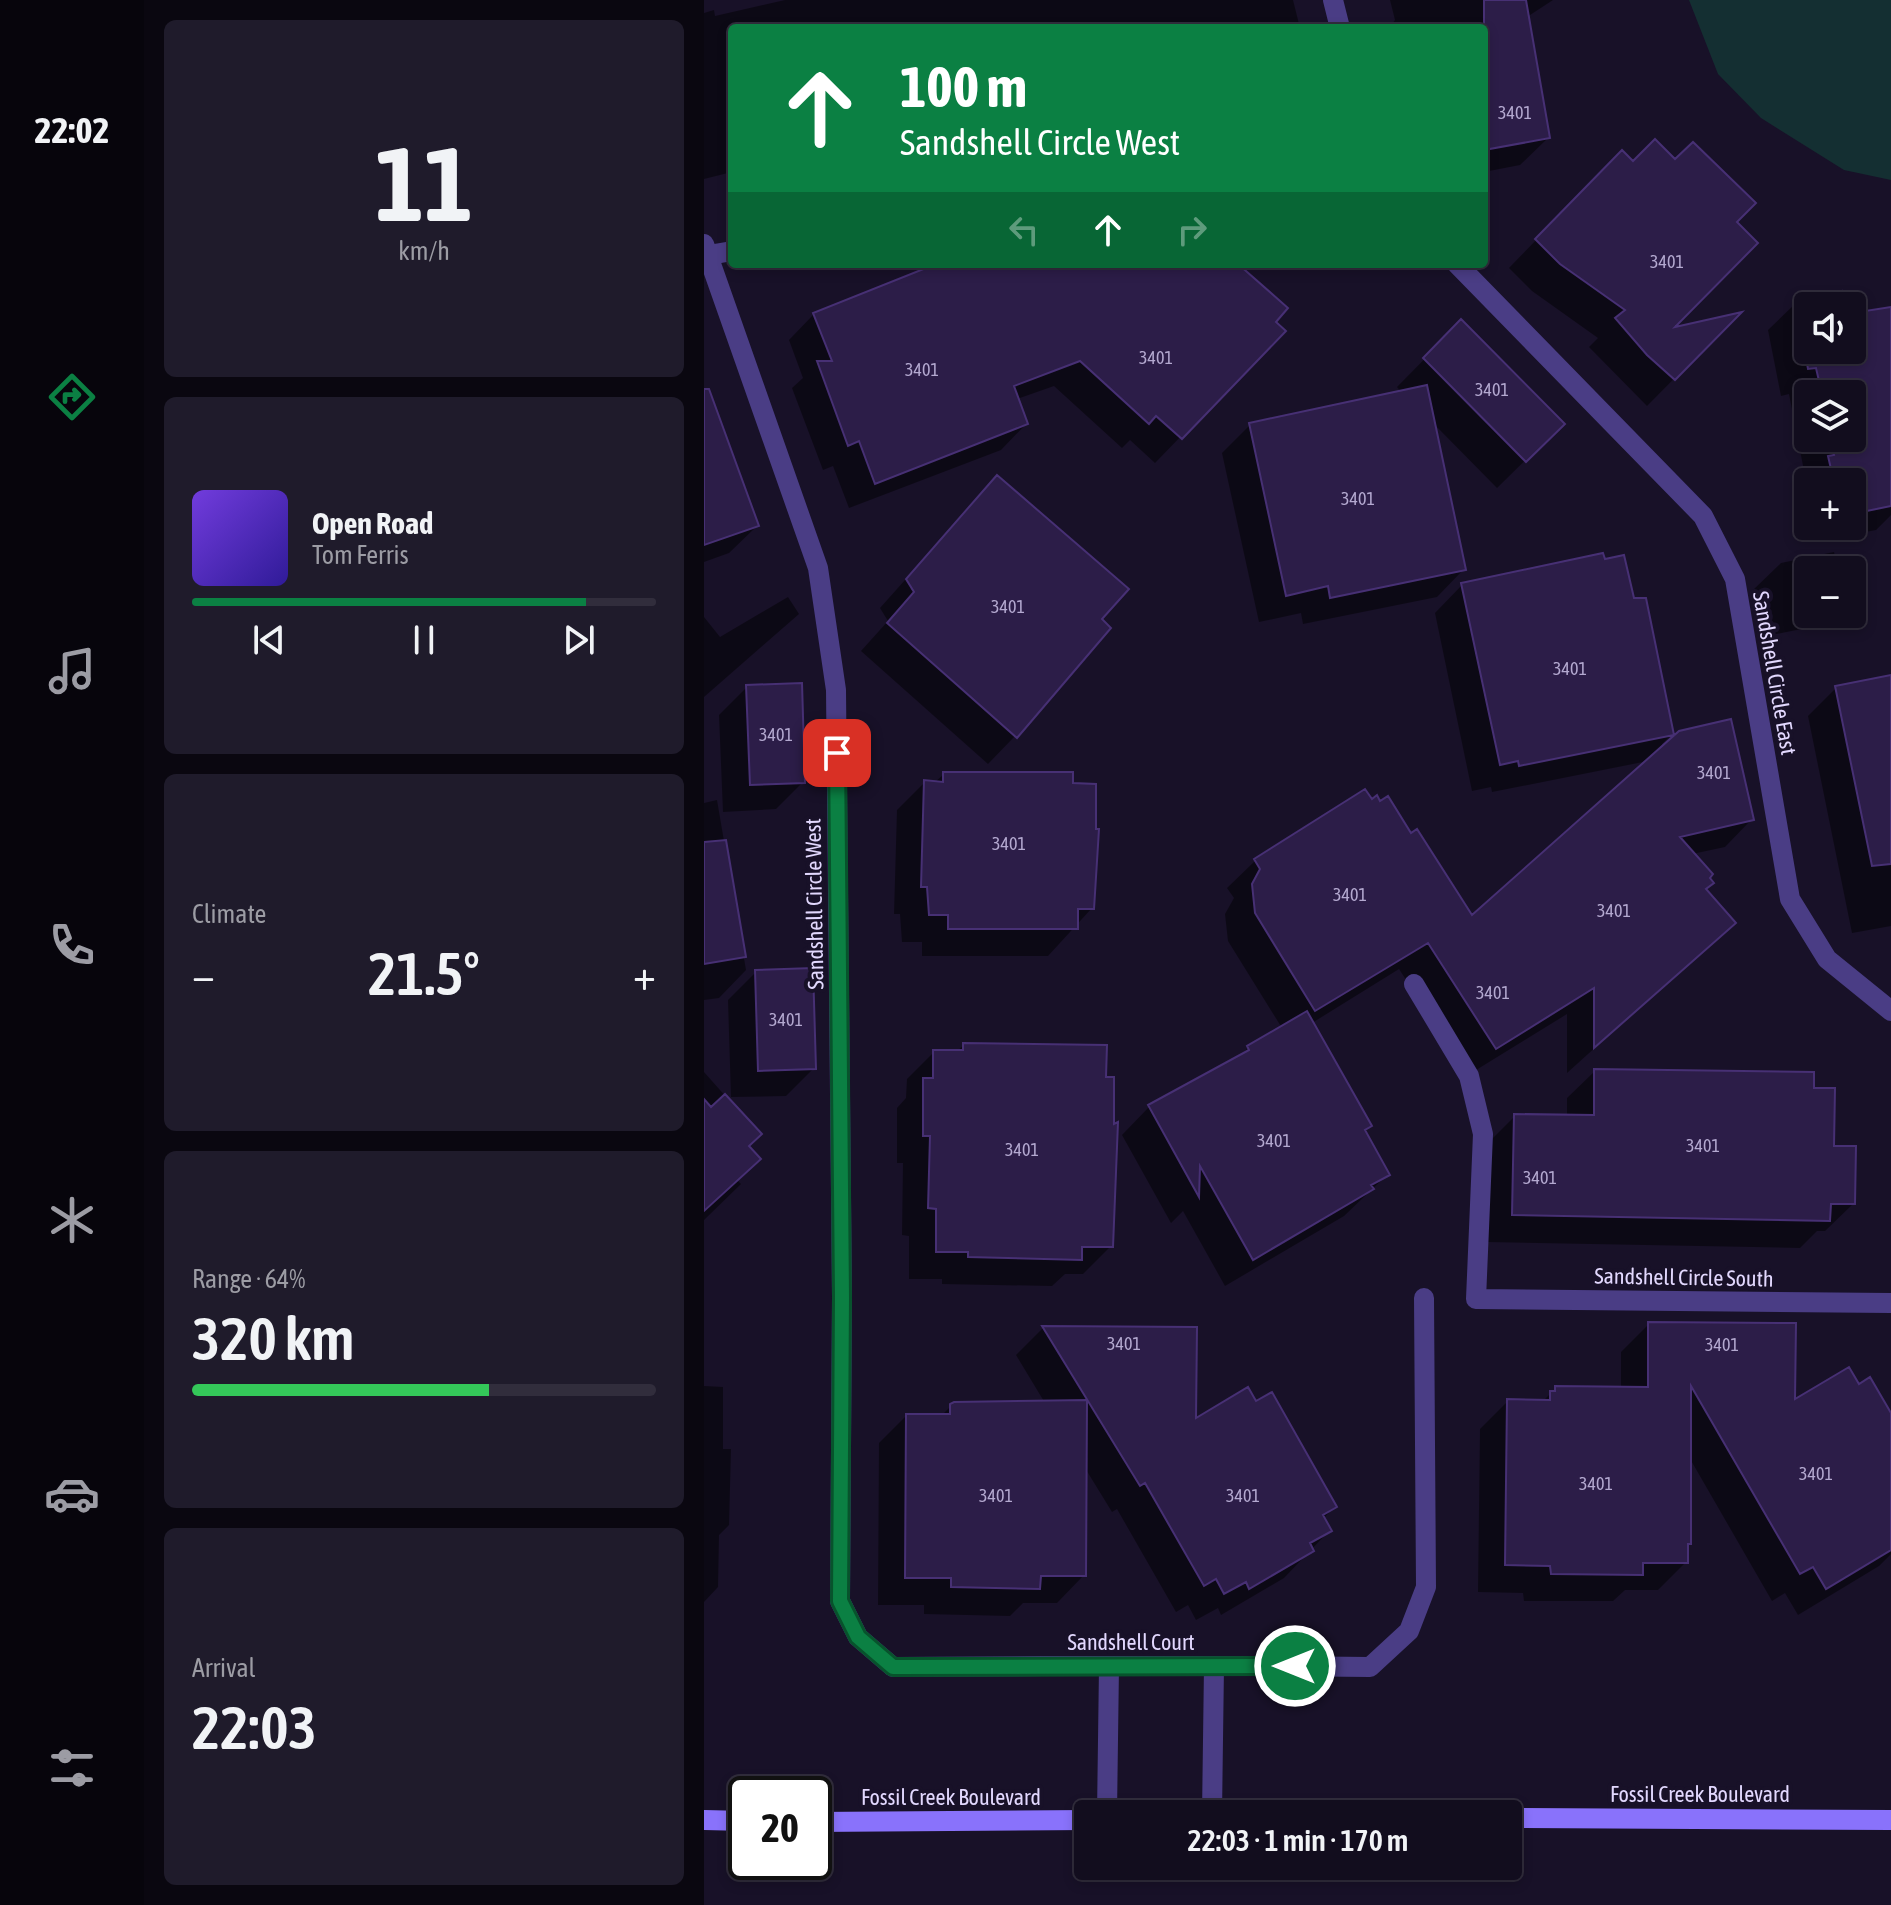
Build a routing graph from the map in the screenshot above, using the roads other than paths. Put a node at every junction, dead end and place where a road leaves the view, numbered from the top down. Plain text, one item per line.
1 (1333, 0) edge
2 (1339, 24) edge
3 (728, 251) edge
4 (705, 252) edge
5 (1461, 268) edge
6 (1414, 984) dead end
7 (1891, 1011) edge
8 (842, 1297) joint
9 (1424, 1298) dead end
10 (1891, 1303) edge
11 (1109, 1666) junction
12 (1214, 1666) junction
13 (1107, 1800) edge
14 (1212, 1800) edge
15 (1522, 1818) edge
16 (704, 1820) edge
17 (1074, 1820) edge
18 (1891, 1820) edge
19 (728, 1821) edge
20 (832, 1822) edge

1 - 2 street
3 - 4 street
4 - 8 street, Sandshell Circle West
5 - 7 street, Sandshell Circle East
6 - 10 street, Sandshell Circle South
8 - 11 street, Sandshell Court
9 - 12 street, Sandshell Court
11 - 12 street, Sandshell Court
11 - 13 street
12 - 14 street
15 - 18 main road, Fossil Creek Boulevard
16 - 19 main road
17 - 20 main road, Fossil Creek Boulevard

